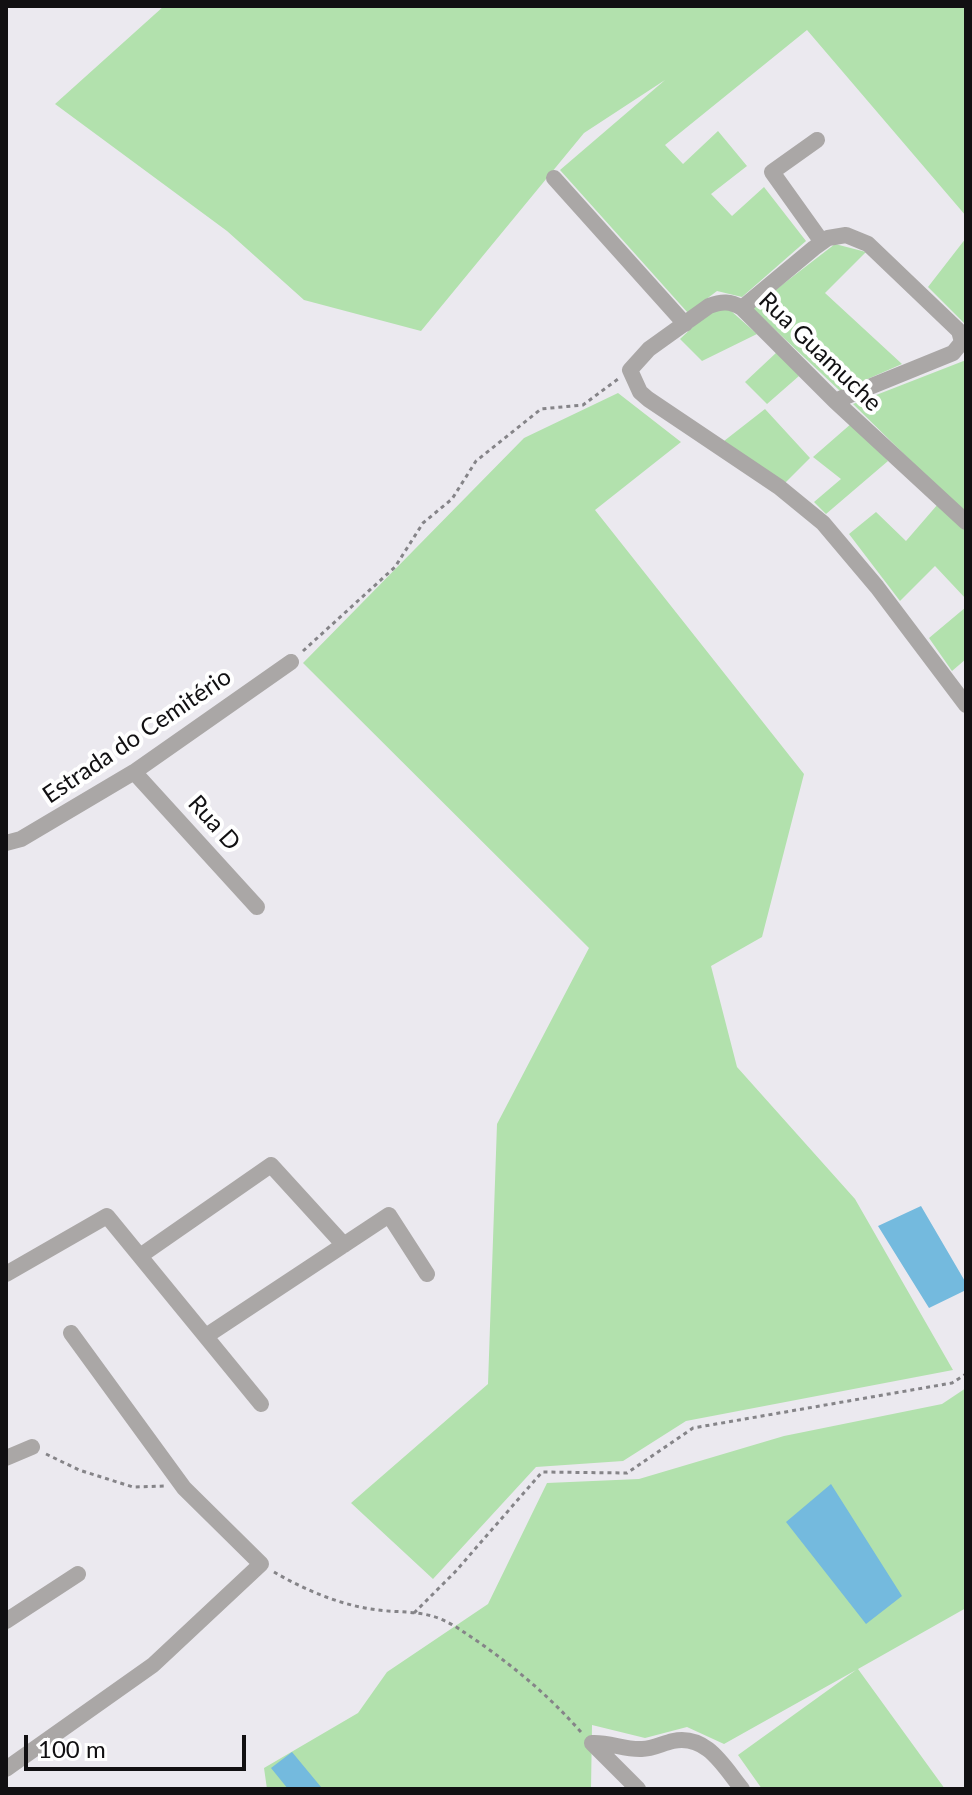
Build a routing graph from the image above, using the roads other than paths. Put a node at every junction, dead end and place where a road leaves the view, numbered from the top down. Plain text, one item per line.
1 (817, 140) dead end
2 (554, 178) dead end
3 (822, 242) junction
4 (742, 308) junction
5 (685, 324) junction
6 (835, 401) junction
7 (966, 522) edge
8 (291, 662) road end
9 (966, 705) edge
10 (134, 772) junction
11 (6, 843) edge
12 (257, 907) dead end
13 (344, 1245) junction
14 (140, 1256) junction
15 (6, 1274) edge
16 (427, 1274) dead end
17 (71, 1333) dead end
18 (206, 1336) junction
19 (261, 1404) dead end
20 (32, 1447) road end
21 (6, 1458) edge
22 (78, 1574) dead end
23 (6, 1621) edge
24 (6, 1769) edge
25 (630, 1785) edge
26 (742, 1789) edge

1 - 3 street
2 - 5 street
3 - 4 street
3 - 6 street
4 - 5 street, Rua Guamuche
4 - 6 street, Rua Guamuche
5 - 9 street, Rua Guamuche
6 - 7 street, Rua Guamuche
8 - 10 street, Estrada do Cemitério
10 - 11 street, Estrada do Cemitério
10 - 12 street, Rua D
13 - 14 street
13 - 16 street
13 - 18 street
14 - 15 street
14 - 18 street
17 - 24 street
18 - 19 street
20 - 21 street
22 - 23 street
25 - 26 street

